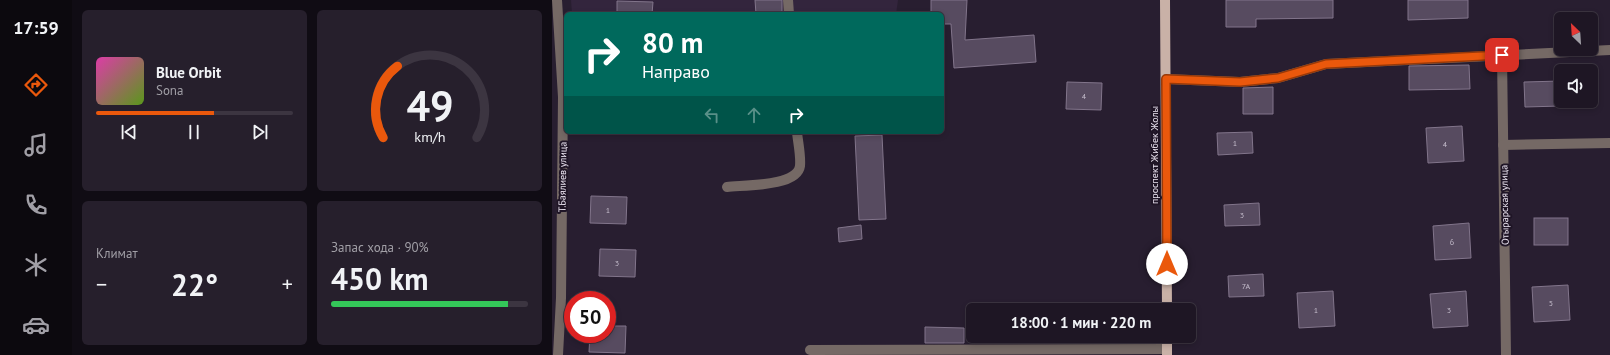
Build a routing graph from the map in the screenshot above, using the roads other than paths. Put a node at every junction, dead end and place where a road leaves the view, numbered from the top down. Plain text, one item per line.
1 (557, 0) edge
2 (788, 0) edge
3 (1165, 0) edge
4 (789, 12) edge
5 (1610, 50) edge
6 (1502, 55) junction
7 (1166, 79) junction
8 (797, 134) edge
9 (1610, 143) edge
10 (1503, 145) junction
11 (727, 187) dead end
12 (1167, 303) edge
13 (810, 350) dead end
14 (1167, 352) edge
15 (558, 355) edge
16 (1506, 355) edge

1 - 15 street, Т.Баялиев улица
2 - 4 street
3 - 7 main road, проспект Жибек Жолы
5 - 6 street
6 - 7 street
6 - 10 street, Отырарская улица
7 - 12 main road, проспект Жибек Жолы
8 - 11 street
9 - 10 street
10 - 16 street, Отырарская улица
13 - 14 street

